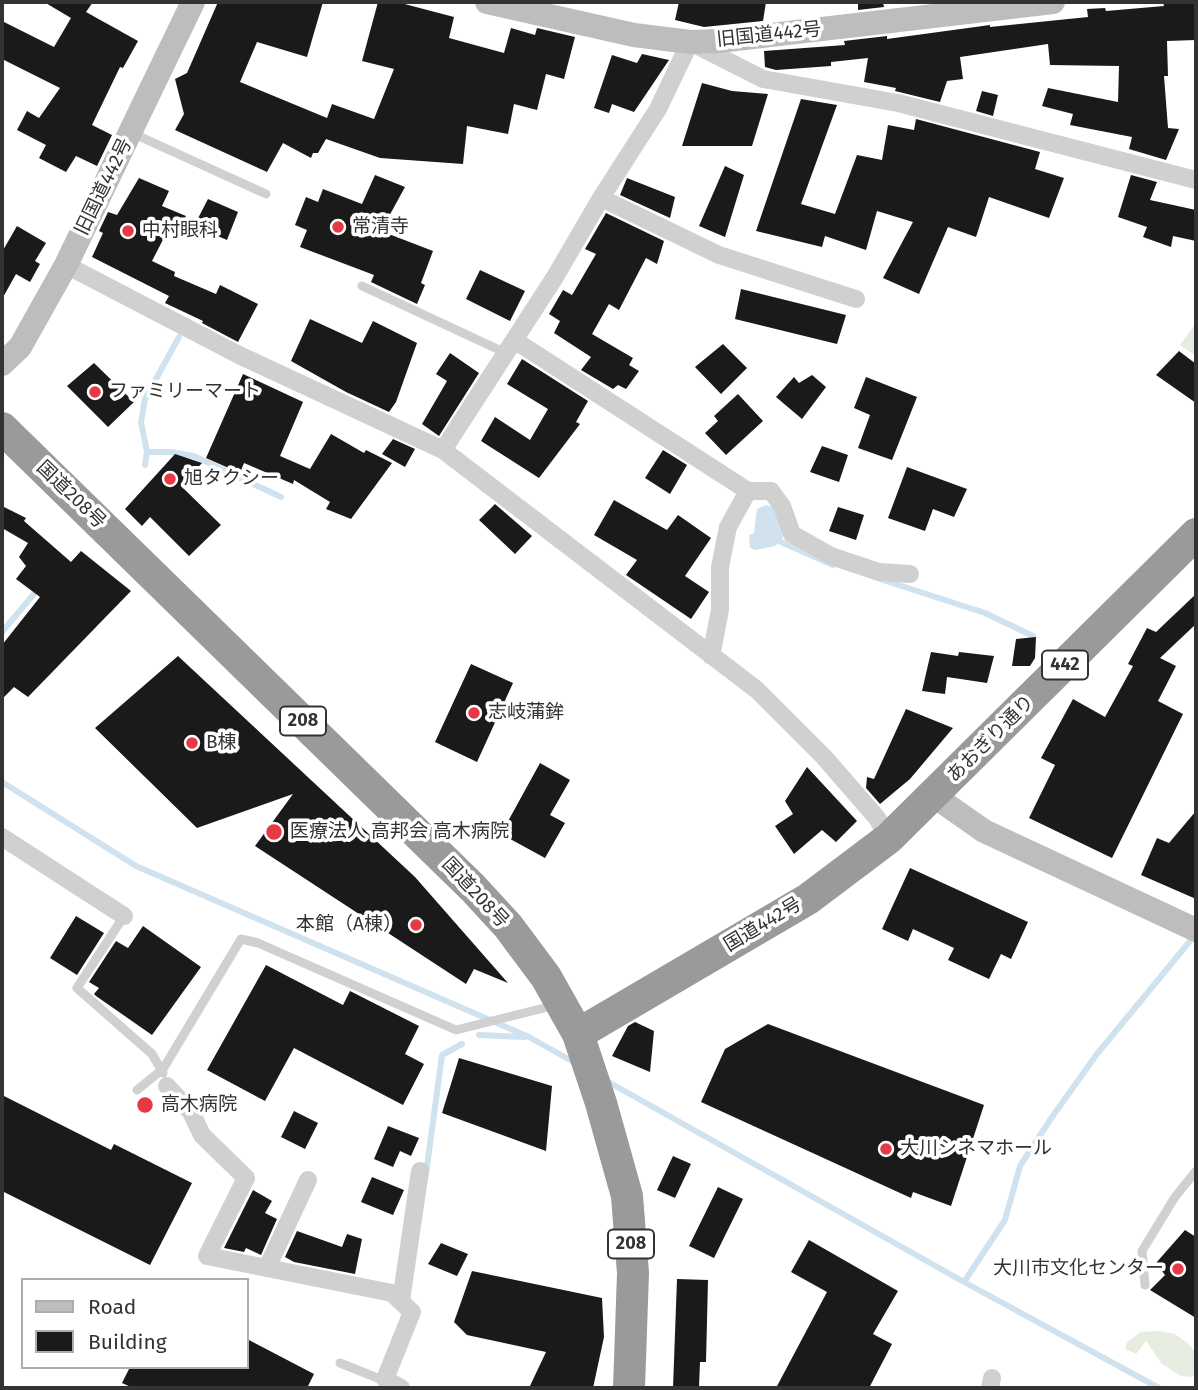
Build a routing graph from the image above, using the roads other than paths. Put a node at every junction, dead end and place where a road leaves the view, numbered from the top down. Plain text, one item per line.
1 (193, 2) edge
2 (487, 2) edge
3 (1053, 2) edge
4 (690, 42) junction
5 (130, 132) junction
6 (1196, 180) edge
7 (266, 194) dead end
8 (601, 198) junction
9 (66, 265) junction
10 (362, 286) dead end
11 (856, 299) dead end
12 (510, 347) junction
13 (2, 364) edge
14 (2, 428) edge
15 (443, 450) junction
16 (748, 491) junction
17 (1196, 534) edge
18 (909, 573) dead end
19 (711, 656) junction
20 (933, 796) junction
21 (2, 837) edge
22 (889, 838) junction
23 (124, 916) joint
24 (1192, 928) edge
25 (561, 1004) junction
26 (580, 1041) junction
27 (165, 1077) junction
28 (137, 1090) dead end
29 (420, 1171) dead end
30 (1196, 1171) edge
31 (308, 1180) dead end
32 (267, 1268) junction
33 (1144, 1285) dead end
34 (401, 1301) junction
35 (341, 1363) dead end
36 (387, 1384) edge
37 (628, 1388) edge

1 - 5 street, 旧国道442号
2 - 4 street, 旧国道442号
3 - 4 street, 旧国道442号
4 - 6 street
4 - 8 street
5 - 7 lane
5 - 9 street, 旧国道442号
8 - 11 street
8 - 12 street
9 - 13 street, 旧国道442号
9 - 15 street
10 - 12 lane
12 - 15 street
12 - 16 street
14 - 25 highway, 国道208号 / 208
15 - 19 street
16 - 18 street
16 - 19 street
17 - 20 highway, あおぎり通り / 442
19 - 22 street
20 - 22 highway, 国道442号 / 442
20 - 24 street
21 - 23 street
22 - 26 highway, 国道442号 / 442
23 - 27 lane
25 - 26 highway, 国道208号 / 208
25 - 27 lane
26 - 37 highway, 国道208号 / 208
27 - 28 lane
27 - 32 street
29 - 34 street
30 - 33 lane
31 - 32 street
32 - 34 street
34 - 36 street
35 - 36 lane

